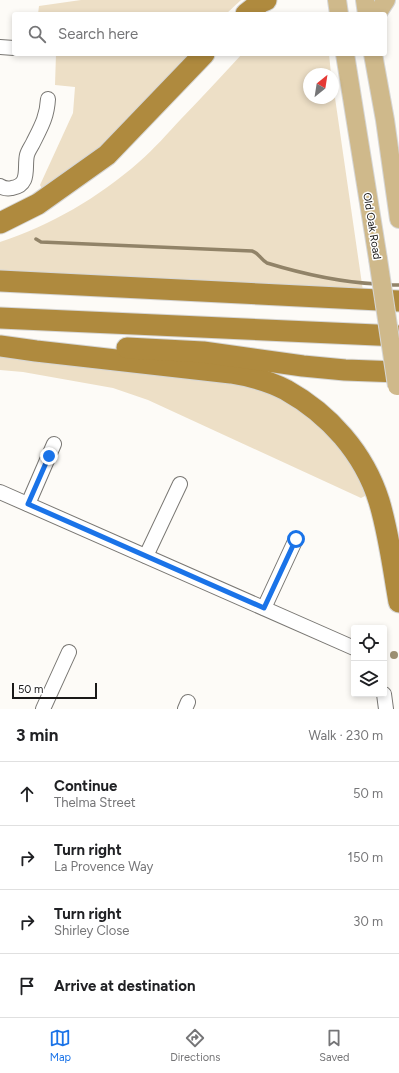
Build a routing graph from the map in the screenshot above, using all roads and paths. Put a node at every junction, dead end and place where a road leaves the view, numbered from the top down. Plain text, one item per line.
1 (266, 0) edge
2 (337, 0) edge
3 (365, 0) edge
4 (386, 0) edge
5 (249, 12) edge
6 (339, 12) edge
7 (366, 12) edge
8 (378, 12) edge
9 (0, 47) edge
10 (12, 48) edge
11 (202, 56) edge
12 (345, 56) edge
13 (373, 56) edge
14 (48, 99) dead end
15 (0, 186) edge
16 (399, 220) edge
17 (0, 223) edge
18 (0, 281) edge
19 (399, 300) edge
20 (0, 318) edge
21 (399, 336) edge
22 (0, 345) edge
23 (398, 385) edge
24 (54, 444) dead end
25 (180, 484) dead end
26 (0, 492) edge
27 (28, 504) junction
28 (296, 539) dead end
29 (146, 556) junction
30 (399, 602) edge
31 (264, 608) junction
32 (351, 647) edge
33 (69, 652) dead end
34 (384, 697) edge
35 (43, 709) edge
36 (386, 709) edge

1 - 5 highway
2 - 6 main road
3 - 7 main road
4 - 8 main road
9 - 10 street
11 - 17 highway
12 - 23 main road, Old Oak Road, bridge
13 - 16 main road
14 - 15 street
18 - 19 highway
20 - 21 highway
22 - 23 highway
22 - 30 highway
24 - 27 street
25 - 29 street
26 - 27 street
27 - 29 street
28 - 31 street
29 - 31 street
31 - 32 street
33 - 35 street
34 - 36 street

